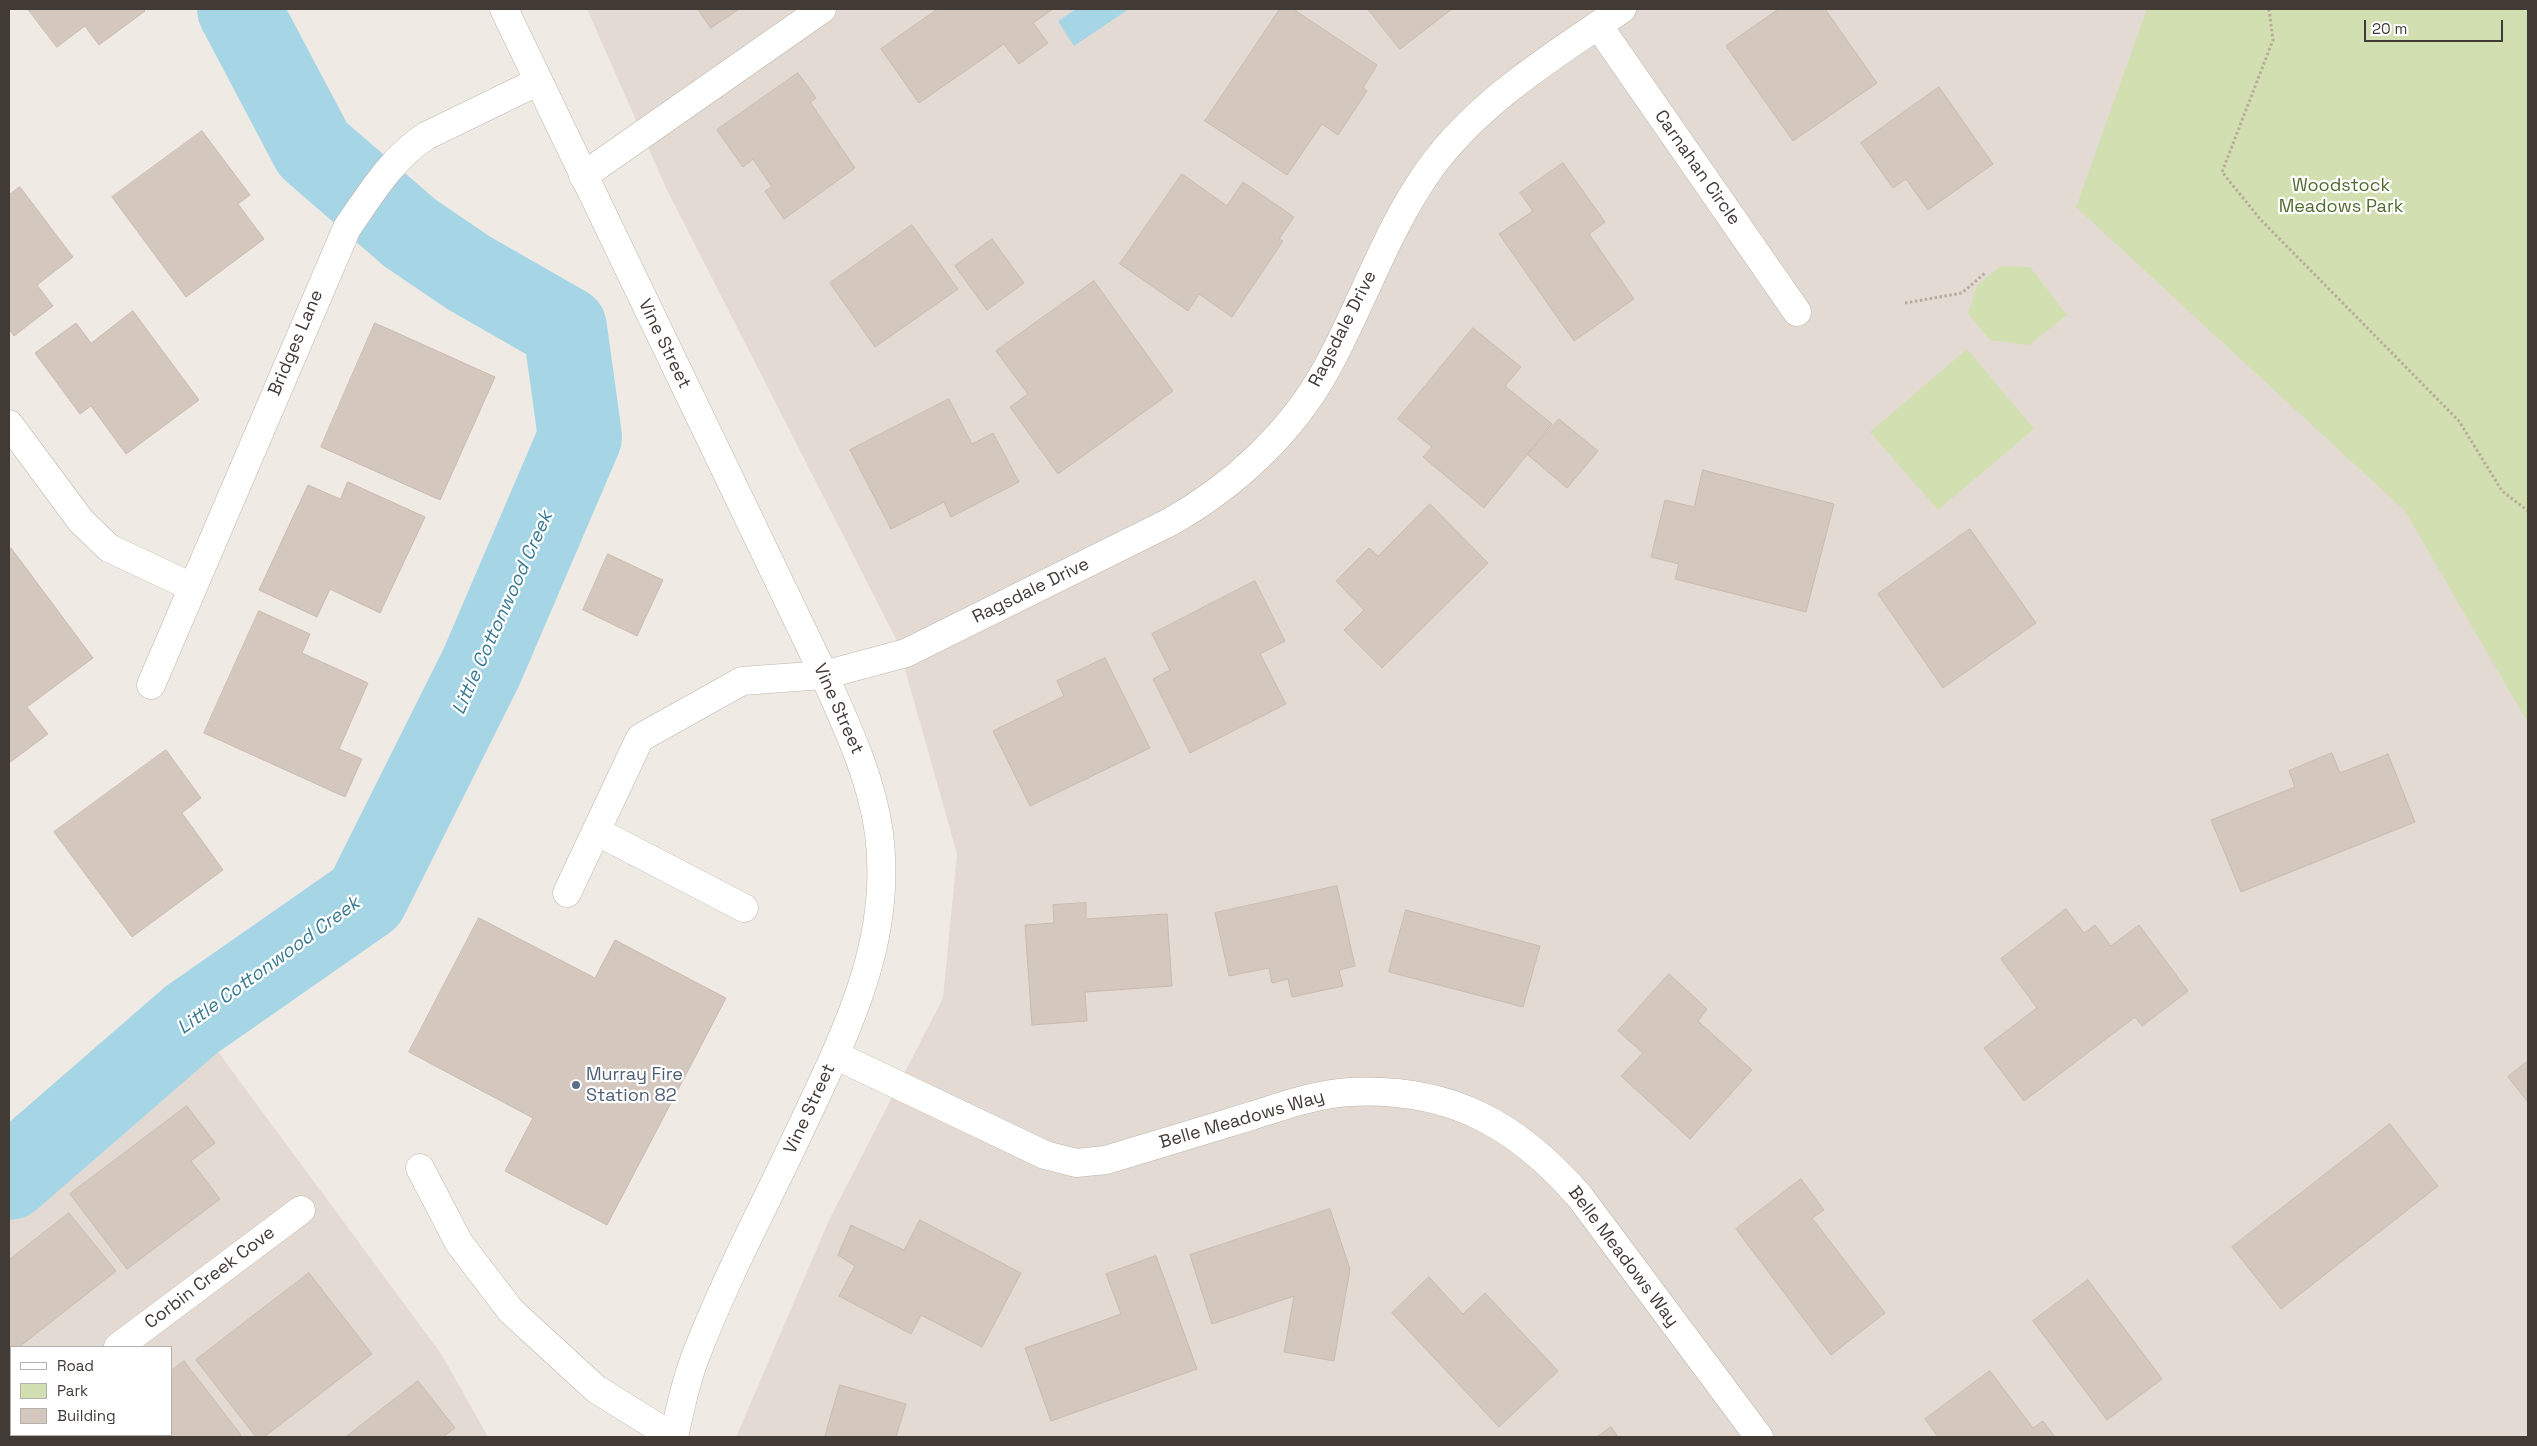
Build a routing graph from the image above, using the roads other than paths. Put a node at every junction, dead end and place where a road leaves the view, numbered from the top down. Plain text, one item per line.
1 (504, 9) edge
2 (822, 9) edge
3 (1622, 9) edge
4 (1598, 25) junction
5 (538, 82) junction
6 (583, 176) junction
7 (1796, 312) dead end
8 (9, 424) edge
9 (192, 587) junction
10 (824, 675) junction
11 (151, 685) dead end
12 (596, 831) junction
13 (567, 893) dead end
14 (744, 908) dead end
15 (835, 1055) junction
16 (420, 1168) dead end
17 (301, 1210) dead end
18 (119, 1346) edge
19 (673, 1437) edge
20 (1759, 1437) edge

1 - 5 street, Vine Street
2 - 6 street
3 - 4 street, Ragsdale Drive
4 - 7 street, Carnahan Circle
4 - 10 street, Ragsdale Drive
5 - 6 street, Vine Street
5 - 9 street, Bridges Lane
6 - 10 street, Vine Street
8 - 9 street
9 - 11 street, Bridges Lane
10 - 12 street, Ragsdale Drive
10 - 15 street, Vine Street
12 - 13 street, Ragsdale Drive
12 - 14 street
15 - 19 street, Vine Street
15 - 20 street, Belle Meadows Way
16 - 19 street
17 - 18 street, Corbin Creek Cove

